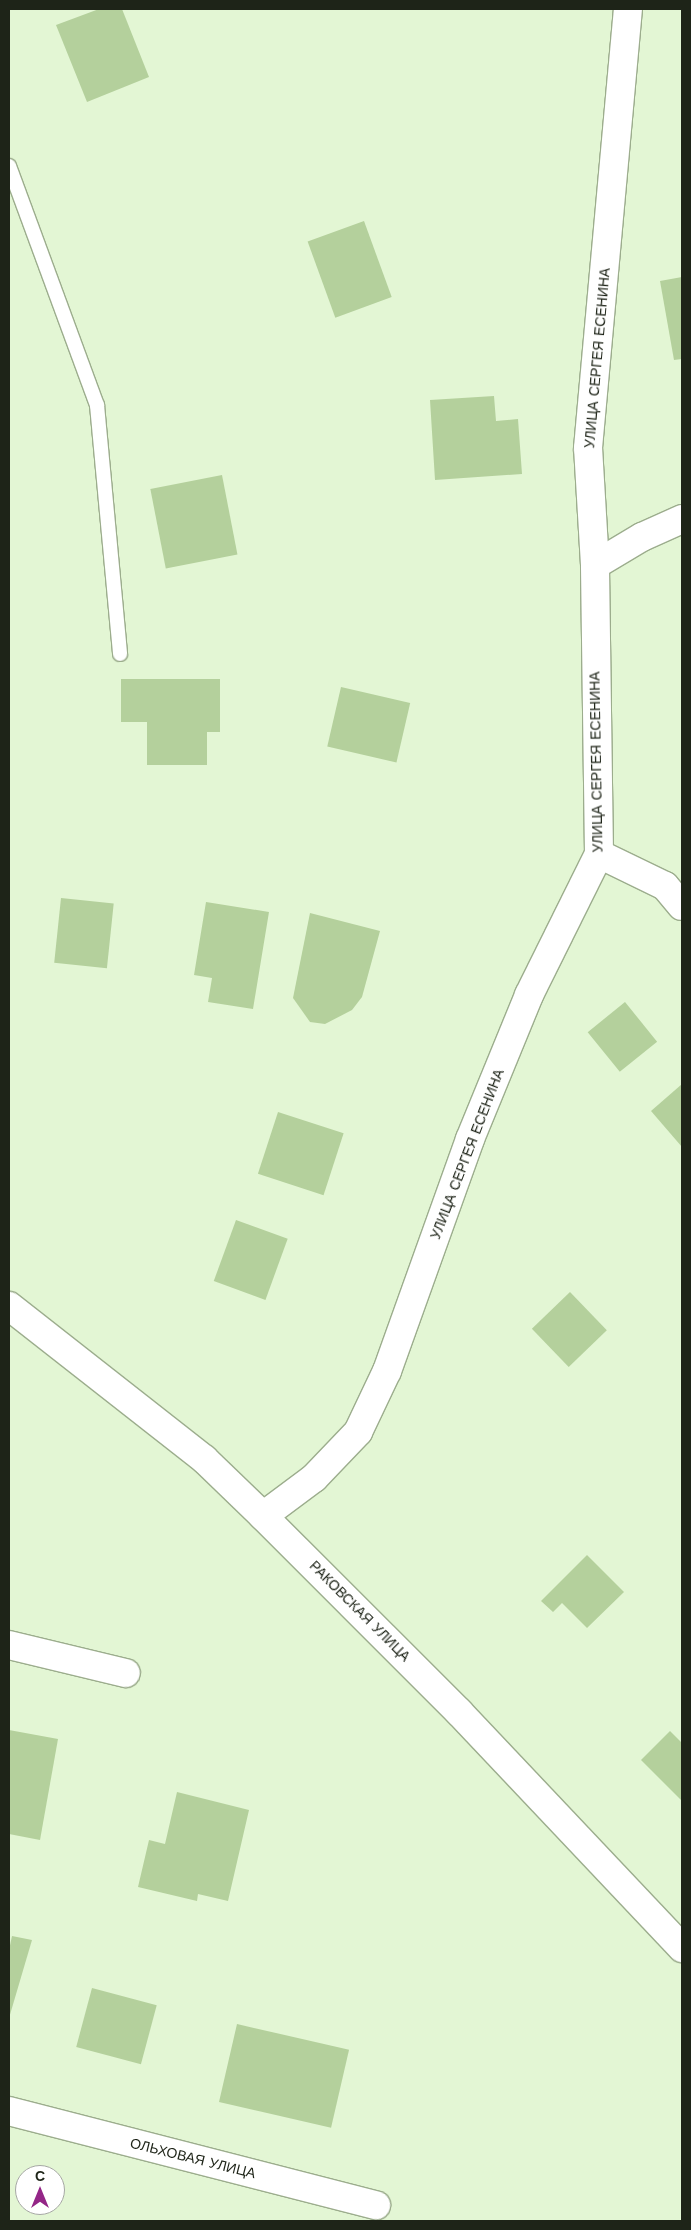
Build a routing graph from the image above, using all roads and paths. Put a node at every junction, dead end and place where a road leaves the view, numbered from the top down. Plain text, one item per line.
1 (628, 9) edge
2 (9, 166) edge
3 (682, 519) edge
4 (594, 565) junction
5 (120, 654) dead end
6 (599, 854) junction
7 (682, 906) edge
8 (9, 1306) edge
9 (262, 1516) junction
10 (9, 1645) edge
11 (126, 1673) dead end
12 (682, 1948) edge
13 (9, 2111) edge
14 (376, 2205) dead end

1 - 4 street, УЛИЦА СЕРГЕЯ ЕСЕНИНА
2 - 5 lane
3 - 4 street
4 - 6 street, УЛИЦА СЕРГЕЯ ЕСЕНИНА
6 - 7 street
6 - 9 street, УЛИЦА СЕРГЕЯ ЕСЕНИНА
8 - 9 street, РАКОВСКАЯ УЛИЦА
9 - 12 street, РАКОВСКАЯ УЛИЦА
10 - 11 street
13 - 14 street, ОЛЬХОВАЯ УЛИЦА

